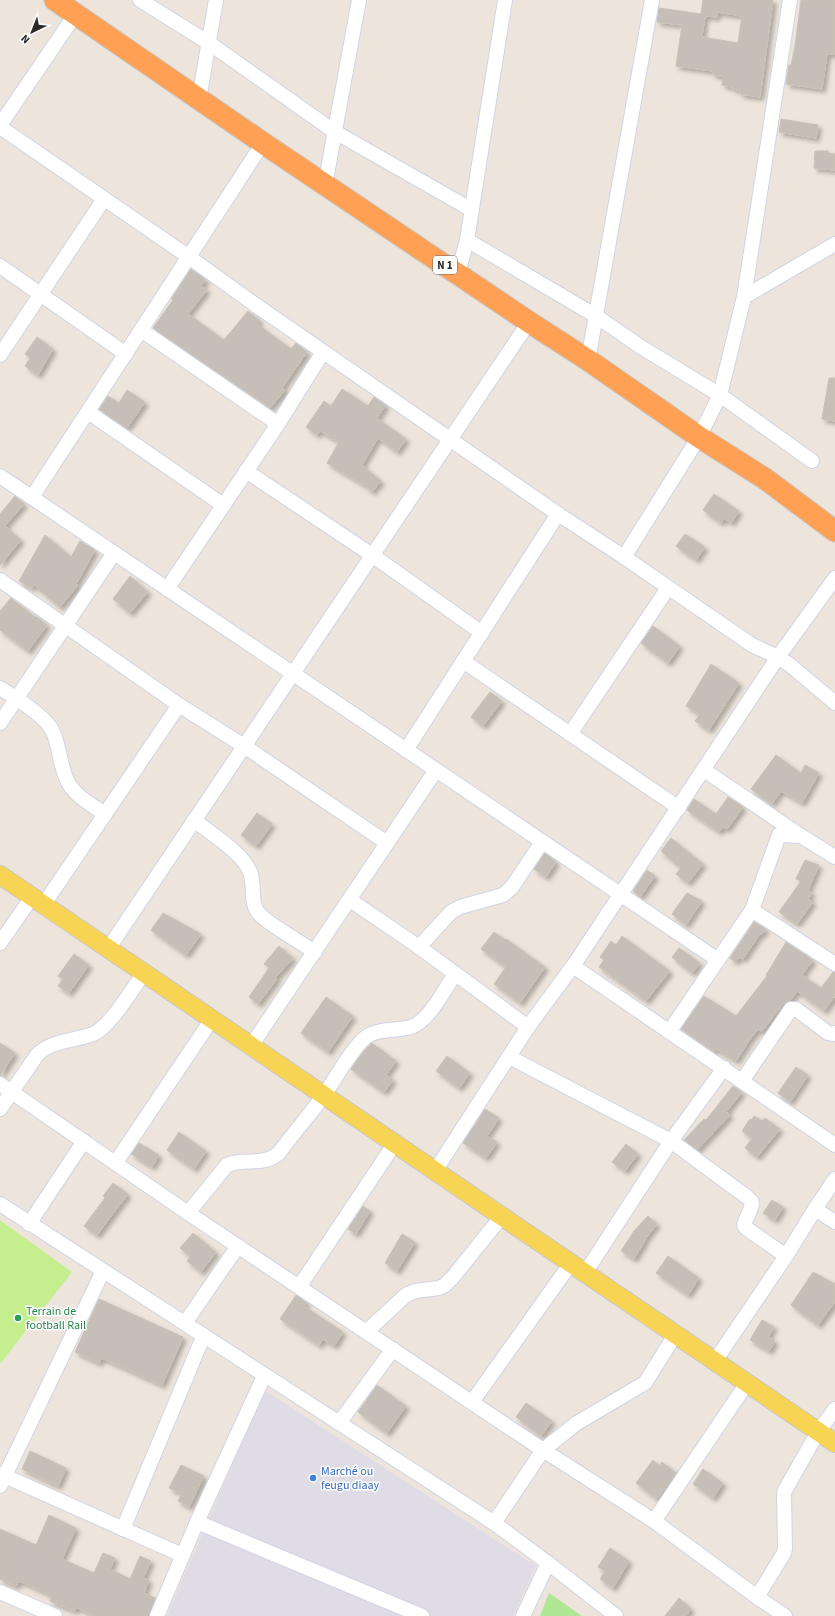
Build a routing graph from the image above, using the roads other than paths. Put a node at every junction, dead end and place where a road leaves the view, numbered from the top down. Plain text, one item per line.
1 (55, 0) edge
2 (140, 0) edge
3 (216, 0) edge
4 (358, 0) edge
5 (505, 0) edge
6 (652, 0) edge
7 (790, 0) edge
8 (75, 15) junction
9 (209, 43) junction
10 (199, 99) junction
11 (0, 126) edge
12 (335, 132) junction
13 (264, 143) junction
14 (325, 185) junction
15 (104, 199) junction
16 (472, 210) junction
17 (467, 240) junction
18 (835, 244) edge
19 (189, 257) junction
20 (0, 266) edge
21 (458, 273) junction
22 (40, 295) junction
23 (744, 297) junction
24 (596, 316) junction
25 (529, 322) junction
26 (141, 330) junction
27 (323, 352) junction
28 (0, 354) edge
29 (126, 354) junction
30 (588, 360) junction
31 (720, 395) junction
32 (88, 412) junction
33 (278, 424) junction
34 (699, 437) junction
35 (450, 440) junction
36 (812, 461) dead end
37 (246, 471) junction
38 (0, 476) edge
39 (32, 497) junction
40 (223, 505) junction
41 (558, 514) junction
42 (835, 531) edge
43 (114, 553) junction
44 (372, 556) junction
45 (624, 557) junction
46 (835, 578) edge
47 (0, 580) edge
48 (668, 588) junction
49 (167, 589) junction
50 (65, 626) junction
51 (482, 633) junction
52 (778, 657) junction
53 (463, 661) junction
54 (293, 674) junction
55 (0, 688) edge
56 (17, 699) junction
57 (835, 703) edge
58 (179, 705) junction
59 (0, 723) edge
60 (570, 734) junction
61 (244, 746) junction
62 (406, 750) junction
63 (436, 770) junction
64 (704, 770) junction
65 (679, 808) junction
66 (105, 814) junction
67 (194, 820) junction
68 (801, 836) junction
69 (542, 842) junction
70 (387, 843) junction
71 (835, 857) edge
72 (0, 875) edge
73 (620, 895) junction
74 (350, 900) junction
75 (38, 901) junction
76 (752, 910) junction
77 (0, 943) edge
78 (419, 947) junction
79 (108, 949) junction
80 (314, 952) junction
81 (718, 960) junction
82 (835, 964) edge
83 (573, 966) junction
84 (144, 973) junction
85 (455, 974) junction
86 (212, 1019) junction
87 (528, 1027) junction
88 (670, 1032) junction
89 (835, 1032) edge
90 (251, 1046) junction
91 (509, 1057) junction
92 (724, 1068) junction
93 (742, 1081) junction
94 (0, 1084) edge
95 (12, 1092) junction
96 (324, 1095) junction
97 (0, 1110) edge
98 (84, 1141) junction
99 (671, 1141) junction
100 (395, 1143) junction
101 (835, 1145) edge
102 (116, 1162) junction
103 (435, 1171) junction
104 (835, 1179) edge
105 (0, 1204) edge
106 (815, 1209) junction
107 (188, 1213) junction
108 (502, 1216) junction
109 (835, 1222) edge
110 (29, 1224) junction
111 (238, 1246) junction
112 (786, 1256) junction
113 (578, 1268) junction
114 (104, 1271) junction
115 (299, 1287) junction
116 (185, 1324) junction
117 (367, 1331) junction
118 (675, 1335) junction
119 (203, 1337) junction
120 (393, 1349) junction
121 (715, 1361) junction
122 (264, 1376) junction
123 (747, 1383) junction
124 (472, 1402) junction
125 (835, 1409) edge
126 (339, 1423) junction
127 (818, 1432) junction
128 (835, 1443) edge
129 (543, 1450) junction
130 (2, 1479) edge
131 (654, 1521) junction
132 (197, 1522) junction
133 (494, 1523) junction
134 (123, 1529) junction
135 (182, 1555) junction
136 (548, 1562) junction
137 (0, 1592) edge
138 (757, 1597) junction
139 (55, 1616) edge
140 (157, 1616) edge
141 (422, 1616) edge
142 (523, 1616) edge
143 (616, 1616) edge
144 (785, 1616) edge

1 - 8 highway, N 1
2 - 9 street
3 - 9 street
4 - 12 street
5 - 16 street
6 - 24 street
7 - 23 street
8 - 10 highway, N 1
8 - 11 street
9 - 10 street
9 - 12 street
10 - 13 highway, N 1
11 - 15 street
12 - 14 street
12 - 16 street
13 - 14 highway, N 1
13 - 19 street
14 - 21 highway, N 1
15 - 19 street
15 - 22 street
16 - 17 street
17 - 21 street
17 - 24 street
18 - 23 street
19 - 26 street
19 - 27 street
20 - 22 street
21 - 25 highway, N 1
22 - 28 street
22 - 29 street
23 - 31 street
24 - 30 street
24 - 31 street
25 - 30 highway, N 1
25 - 35 street
26 - 29 street
26 - 33 street
27 - 33 street
27 - 35 street
29 - 32 street
30 - 34 highway, N 1
31 - 34 street
31 - 36 street
32 - 39 street
32 - 40 street
33 - 37 street
34 - 42 highway, N 1
34 - 45 street
35 - 41 street
35 - 44 street
37 - 40 street
37 - 44 street
38 - 39 street
39 - 43 street
40 - 49 street
41 - 45 street
41 - 51 street
43 - 49 street
43 - 50 street
44 - 51 street
44 - 54 street
45 - 48 street
46 - 52 street
47 - 50 street
48 - 52 street
48 - 60 street
49 - 54 street
50 - 56 street
50 - 58 street
51 - 53 street
52 - 57 street
52 - 64 street
53 - 60 street
53 - 62 street
54 - 61 street
54 - 62 street
55 - 56 street
56 - 59 street
56 - 66 street
58 - 61 street
58 - 66 street
60 - 65 street
61 - 67 street
61 - 70 street
62 - 63 street
63 - 69 street
63 - 70 street
64 - 65 street
64 - 68 street
65 - 73 street
66 - 75 street
67 - 79 street
67 - 80 street
68 - 71 street
68 - 76 street
69 - 73 street
69 - 78 street
70 - 74 street
72 - 75 main road
73 - 81 street
73 - 83 street
74 - 78 street
74 - 80 street
75 - 77 street
75 - 79 main road
76 - 81 street
76 - 82 street
78 - 85 street
79 - 84 main road
80 - 90 street
81 - 88 street
83 - 87 street
83 - 88 street
84 - 86 main road
84 - 95 street
85 - 87 street
85 - 96 street
86 - 90 main road
86 - 102 street
87 - 91 street
88 - 92 street
89 - 93 street
90 - 96 main road
91 - 99 street
91 - 103 street
92 - 93 street
92 - 99 street
93 - 101 street
94 - 95 street
95 - 97 street
95 - 98 street
96 - 100 main road
96 - 107 street
98 - 102 street
98 - 110 street
99 - 112 street
99 - 113 street
100 - 103 main road
100 - 115 street
102 - 107 street
103 - 108 main road
104 - 106 street
105 - 110 street
106 - 109 street
106 - 112 street
107 - 111 street
108 - 113 main road
108 - 117 street
110 - 114 street
111 - 115 street
111 - 116 street
112 - 121 street
113 - 118 main road
113 - 124 street
114 - 116 street
114 - 130 street
115 - 117 street
116 - 119 street
117 - 120 street
118 - 121 main road
118 - 129 street
119 - 122 street
119 - 134 street
120 - 124 street
120 - 126 street
121 - 123 main road
122 - 126 street
122 - 132 street
123 - 127 main road
123 - 131 street
124 - 129 street
125 - 127 street
126 - 133 street
127 - 128 main road
127 - 138 street
129 - 131 street
129 - 133 street
130 - 134 street
131 - 138 street
132 - 135 street
132 - 141 street
133 - 136 street
134 - 135 street
135 - 140 street
136 - 142 street
136 - 143 street
137 - 139 street
138 - 144 street

